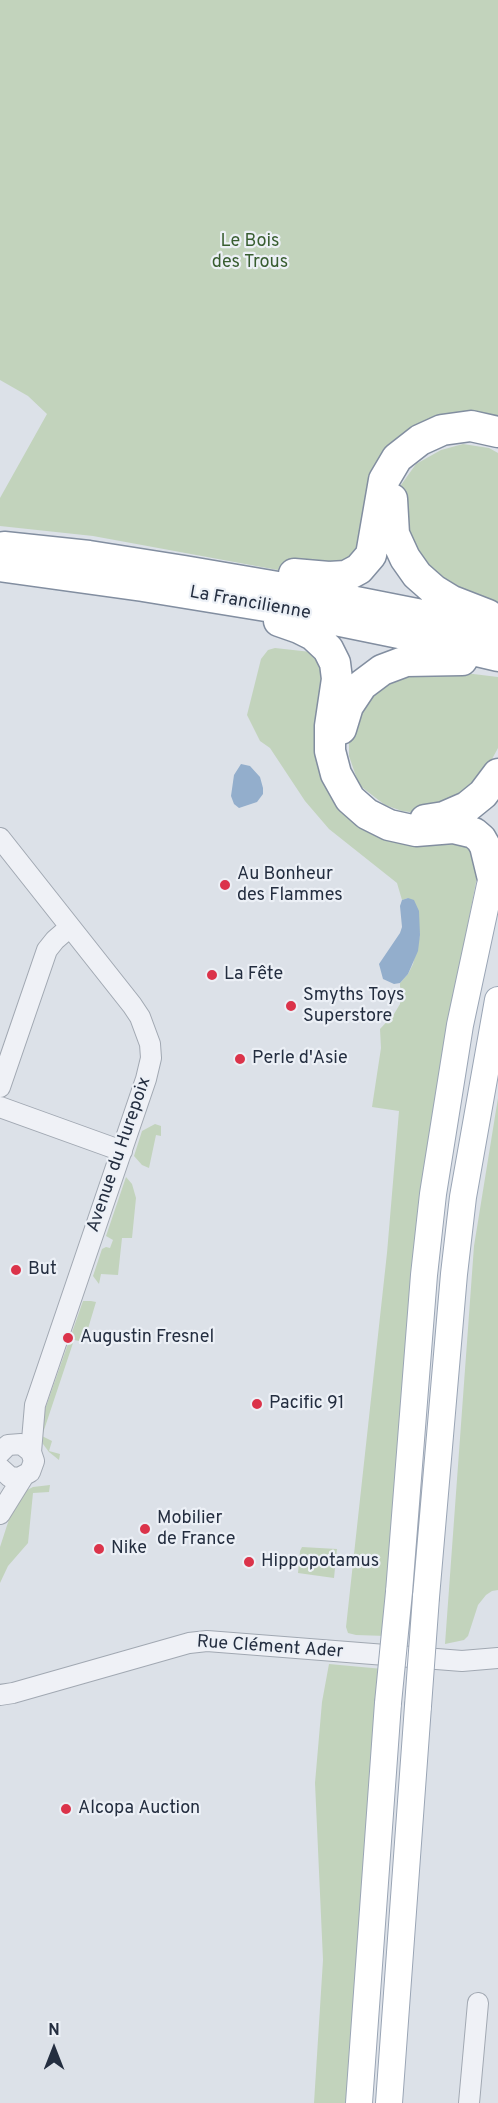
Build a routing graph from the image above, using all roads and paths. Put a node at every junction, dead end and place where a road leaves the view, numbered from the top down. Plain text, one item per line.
1 (498, 432) edge
2 (498, 443) edge
3 (0, 546) edge
4 (0, 566) edge
5 (184, 571) junction
6 (243, 602) junction
7 (495, 641) edge
8 (498, 774) edge
9 (0, 838) edge
10 (495, 861) edge
11 (70, 927) junction
12 (498, 1000) edge
13 (0, 1087) edge
14 (0, 1107) edge
15 (122, 1151) junction
16 (35, 1405) junction
17 (32, 1452) junction
18 (2, 1456) edge
19 (0, 1476) edge
20 (23, 1477) junction
21 (0, 1514) edge
22 (498, 1658) edge
23 (462, 1661) junction
24 (498, 1671) edge
25 (4, 1697) edge
26 (478, 2003) dead end
27 (359, 2103) edge
28 (389, 2103) edge
29 (469, 2103) edge

1 - 5 highway
2 - 7 highway
3 - 5 highway, La Francilienne
4 - 6 highway, La Francilienne
5 - 7 highway, La Francilienne
6 - 7 highway, La Francilienne
6 - 10 highway
7 - 8 highway
9 - 11 street, Avenue du Hurepoix
10 - 27 main road, bridge
11 - 13 street
11 - 15 street, Avenue du Hurepoix
12 - 28 main road, bridge
14 - 15 street
15 - 16 street, Avenue du Hurepoix
16 - 17 street, Avenue du Hurepoix
16 - 18 street, Avenue du Hurepoix
17 - 18 street
17 - 20 street
18 - 19 street
18 - 20 street
20 - 21 street
22 - 23 street, Rue Clément Ader
23 - 24 street, Rue Clément Ader
23 - 25 street, Rue Clément Ader
26 - 29 street

